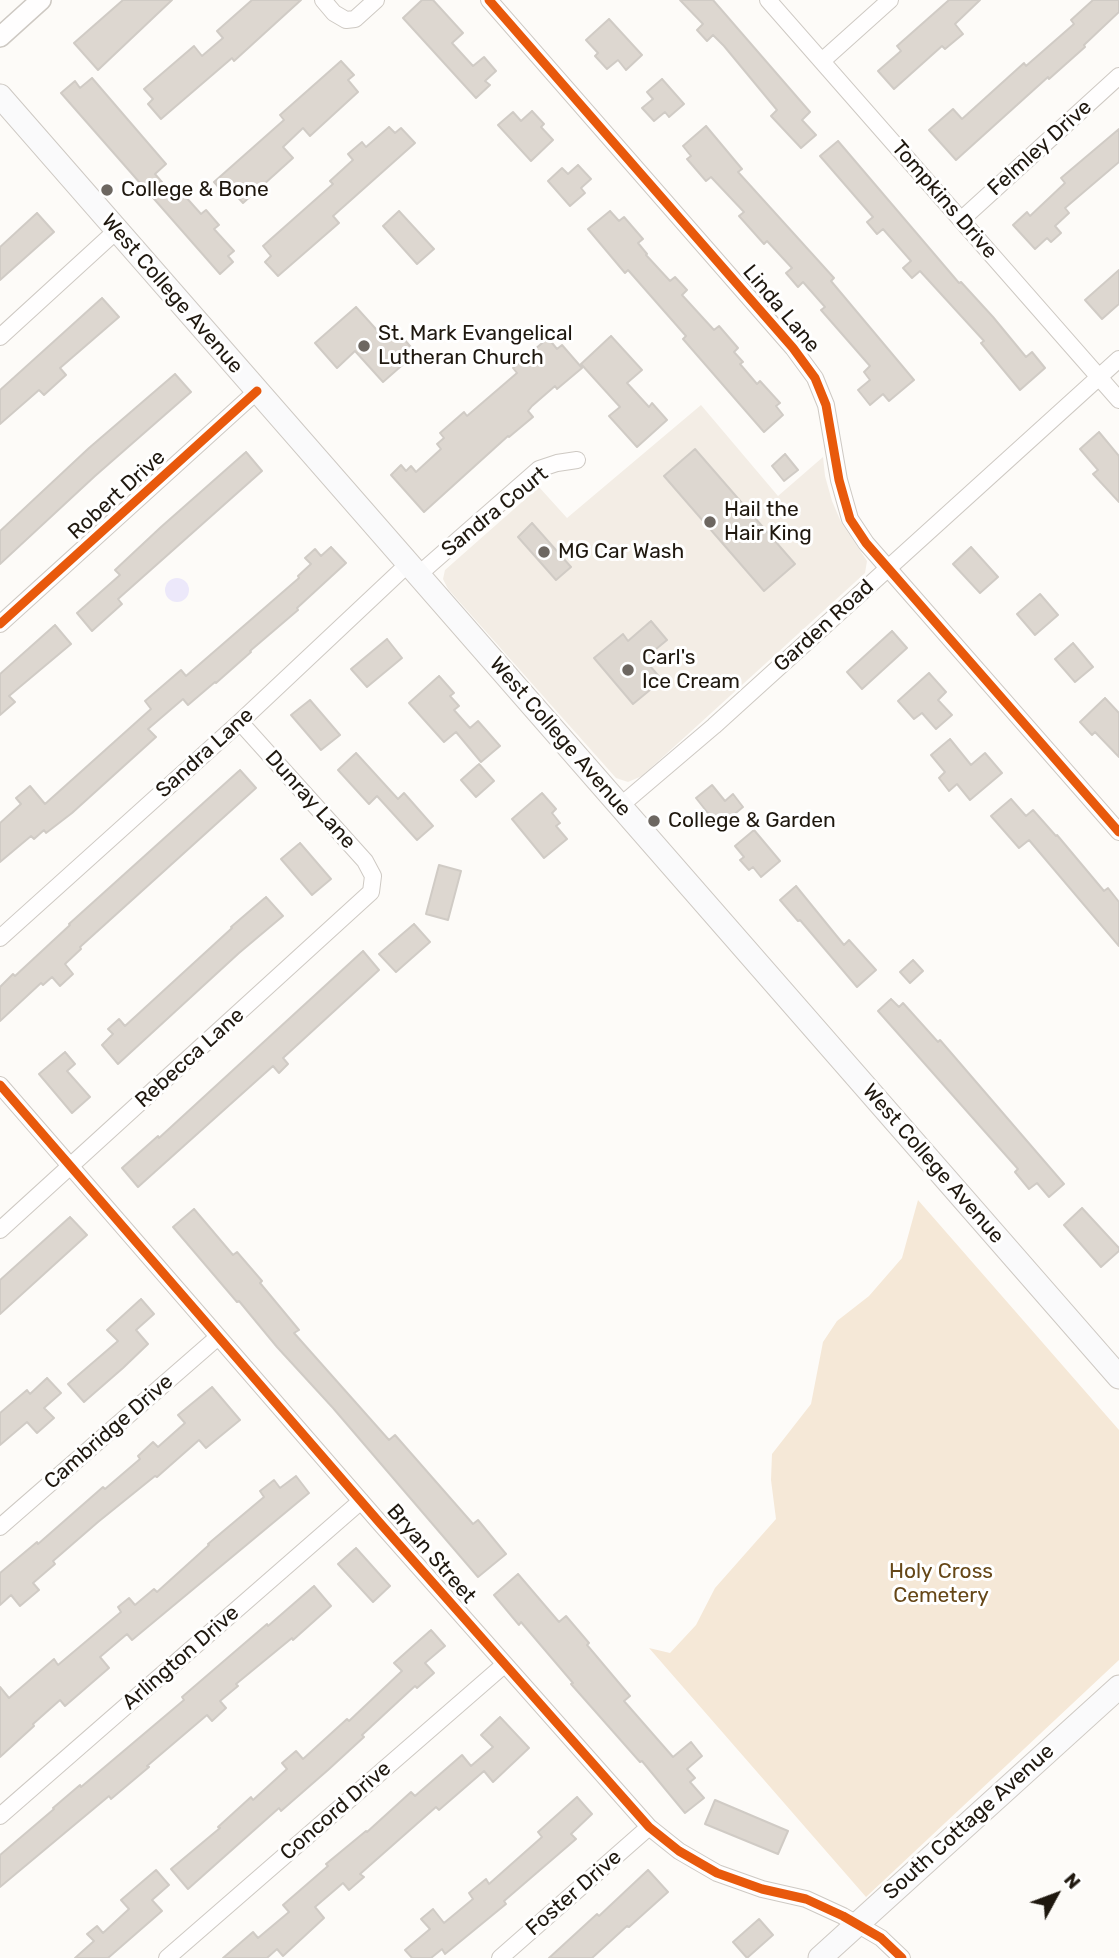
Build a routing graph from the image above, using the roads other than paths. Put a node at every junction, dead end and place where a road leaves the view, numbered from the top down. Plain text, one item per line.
1 (41, 0) edge
2 (323, 0) edge
3 (376, 0) edge
4 (489, 0) edge
5 (768, 0) edge
6 (890, 0) edge
7 (0, 37) edge
8 (822, 61) junction
9 (1119, 76) edge
10 (0, 96) edge
11 (961, 220) junction
12 (116, 231) junction
13 (0, 337) edge
14 (1119, 359) edge
15 (1099, 377) junction
16 (257, 391) junction
17 (1119, 400) edge
18 (577, 460) dead end
19 (888, 568) junction
20 (413, 570) junction
21 (0, 624) edge
22 (240, 722) junction
23 (620, 806) junction
24 (1119, 832) edge
25 (373, 881) joint
26 (0, 938) edge
27 (0, 1085) edge
28 (71, 1167) junction
29 (0, 1230) edge
30 (218, 1337) junction
31 (1119, 1377) edge
32 (361, 1501) junction
33 (0, 1527) edge
34 (504, 1665) junction
35 (1119, 1687) edge
36 (0, 1816) edge
37 (649, 1827) junction
38 (857, 1924) junction
39 (167, 1958) edge
40 (500, 1958) edge
41 (820, 1958) edge
42 (902, 1958) edge

1 - 7 street
2 - 3 street
4 - 19 street, Linda Lane
5 - 8 street, Tompkins Drive
6 - 8 street
8 - 11 street, Tompkins Drive
9 - 11 street, Felmley Drive
10 - 12 main road, West College Avenue
11 - 15 street, Tompkins Drive
12 - 13 street
12 - 16 main road, West College Avenue
14 - 15 street, Garden Road
15 - 17 street, Tompkins Drive
15 - 19 street, Garden Road
16 - 20 main road, West College Avenue
16 - 21 street, Robert Drive
18 - 20 street, Sandra Court
19 - 23 street, Garden Road
19 - 24 street, Linda Lane
20 - 22 street, Sandra Lane
20 - 23 main road, West College Avenue
22 - 25 street, Dunray Lane
22 - 26 street, Sandra Lane
23 - 31 main road, West College Avenue
25 - 28 street, Rebecca Lane
27 - 28 street, Bryan Street
28 - 29 street, Rebecca Lane
28 - 30 street, Bryan Street
30 - 32 street, Bryan Street
30 - 33 street, Cambridge Drive
32 - 34 street, Bryan Street
32 - 36 street, Arlington Drive
34 - 37 street, Bryan Street
34 - 39 street, Concord Drive
35 - 38 main road, South Cottage Avenue
37 - 38 street, Bryan Street
37 - 40 street, Foster Drive
38 - 41 main road, South Cottage Avenue
38 - 42 street, Bryan Street

